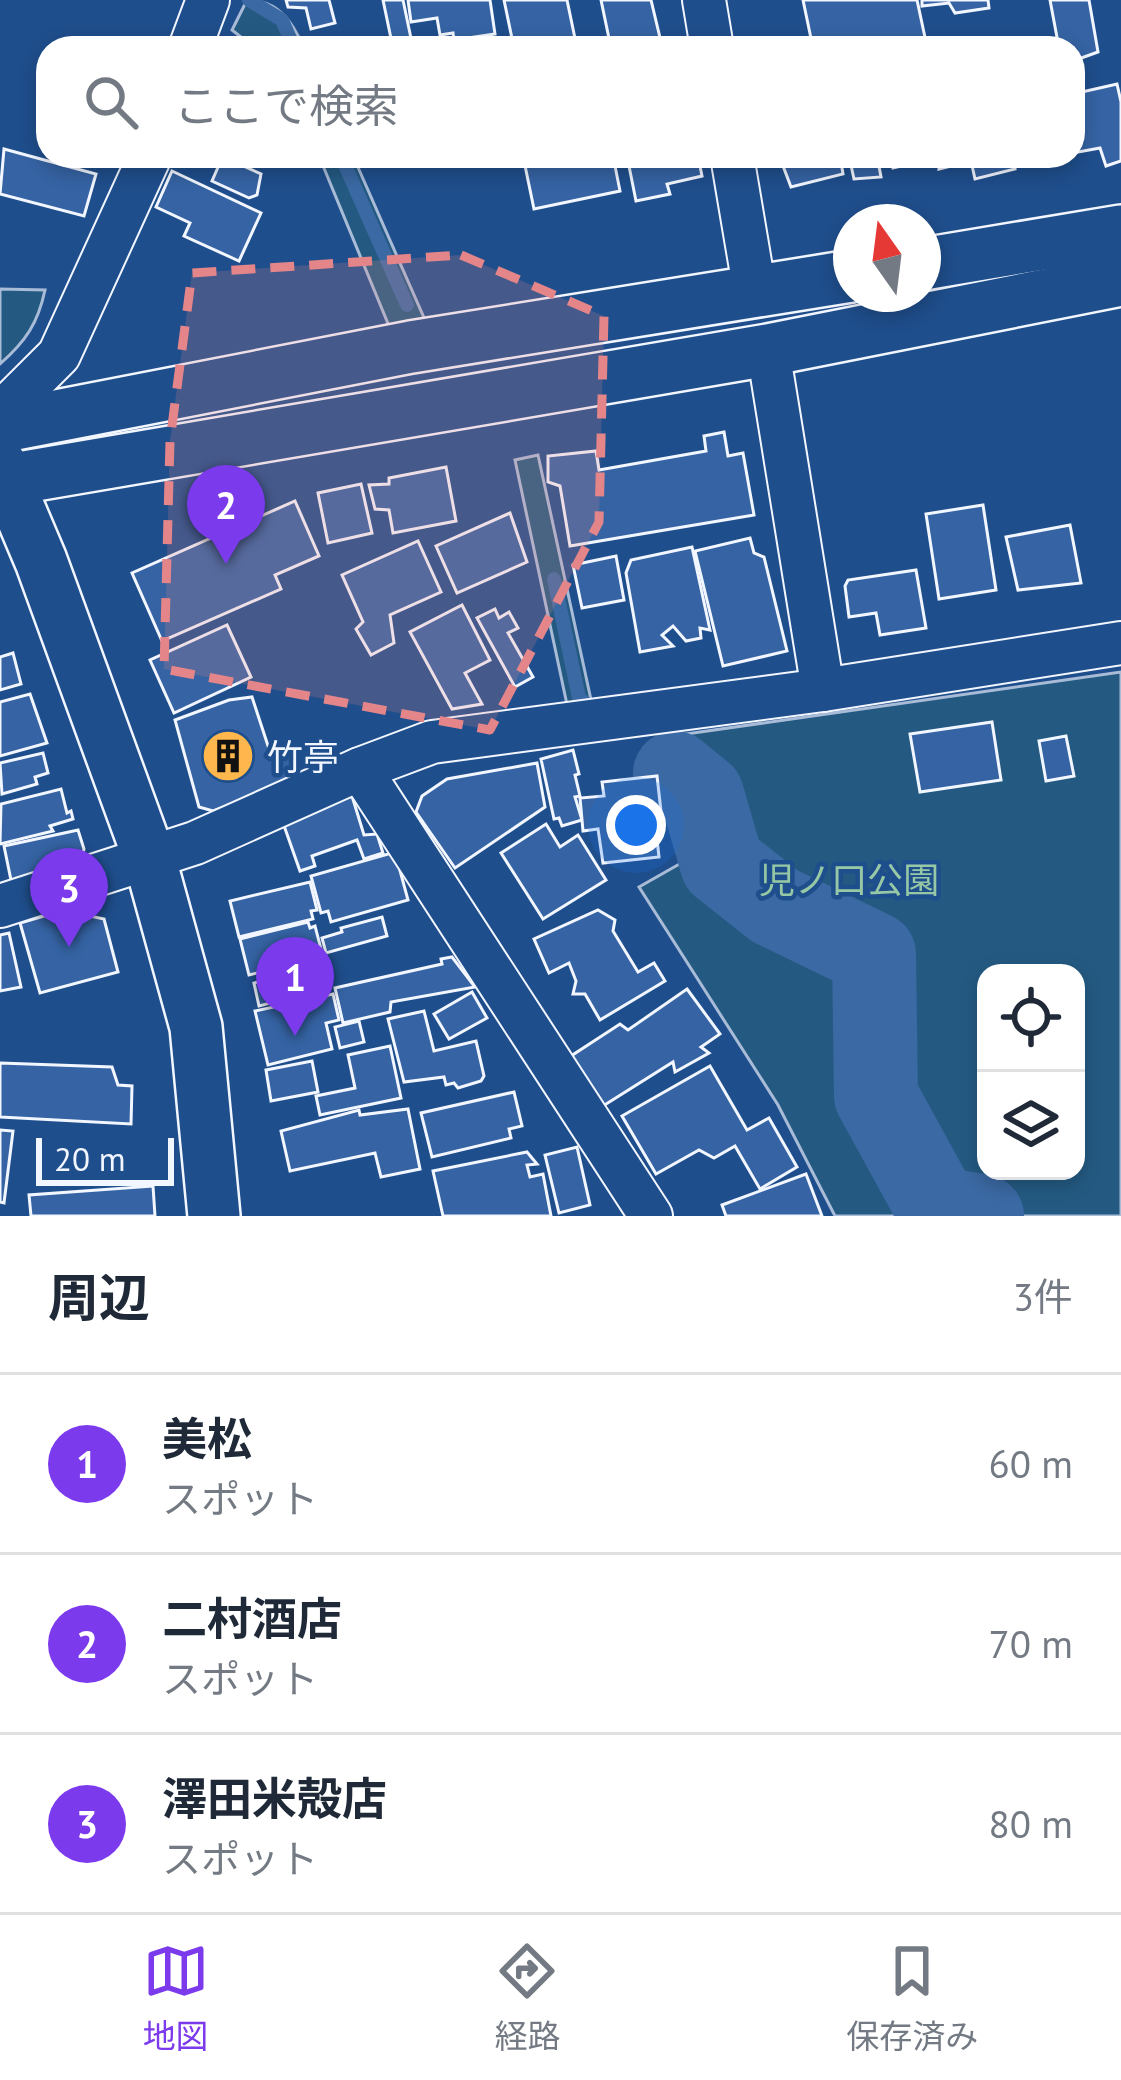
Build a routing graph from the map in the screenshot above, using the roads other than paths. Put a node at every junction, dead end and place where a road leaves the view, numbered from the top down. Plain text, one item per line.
1 (208, 0) edge
2 (704, 0) edge
3 (194, 36) edge
4 (710, 36) edge
5 (145, 168) edge
6 (734, 168) edge
7 (1121, 231) edge
8 (941, 261) edge
9 (833, 279) edge
10 (1121, 280) edge
11 (755, 292) junction
12 (768, 350) junction
13 (0, 414) edge
14 (0, 428) edge
15 (3, 475) edge
16 (1121, 644) edge
17 (823, 690) junction
18 (360, 769) junction
19 (150, 860) junction
20 (0, 906) edge
21 (214, 1216) edge
22 (651, 1216) edge

1 - 3 street
2 - 4 street
5 - 13 street
6 - 11 street
7 - 8 street
9 - 11 street
10 - 12 street
11 - 14 street
12 - 15 street
12 - 17 street
15 - 19 street
16 - 17 street
17 - 18 street
18 - 19 street
18 - 22 street
19 - 20 street
19 - 21 street

